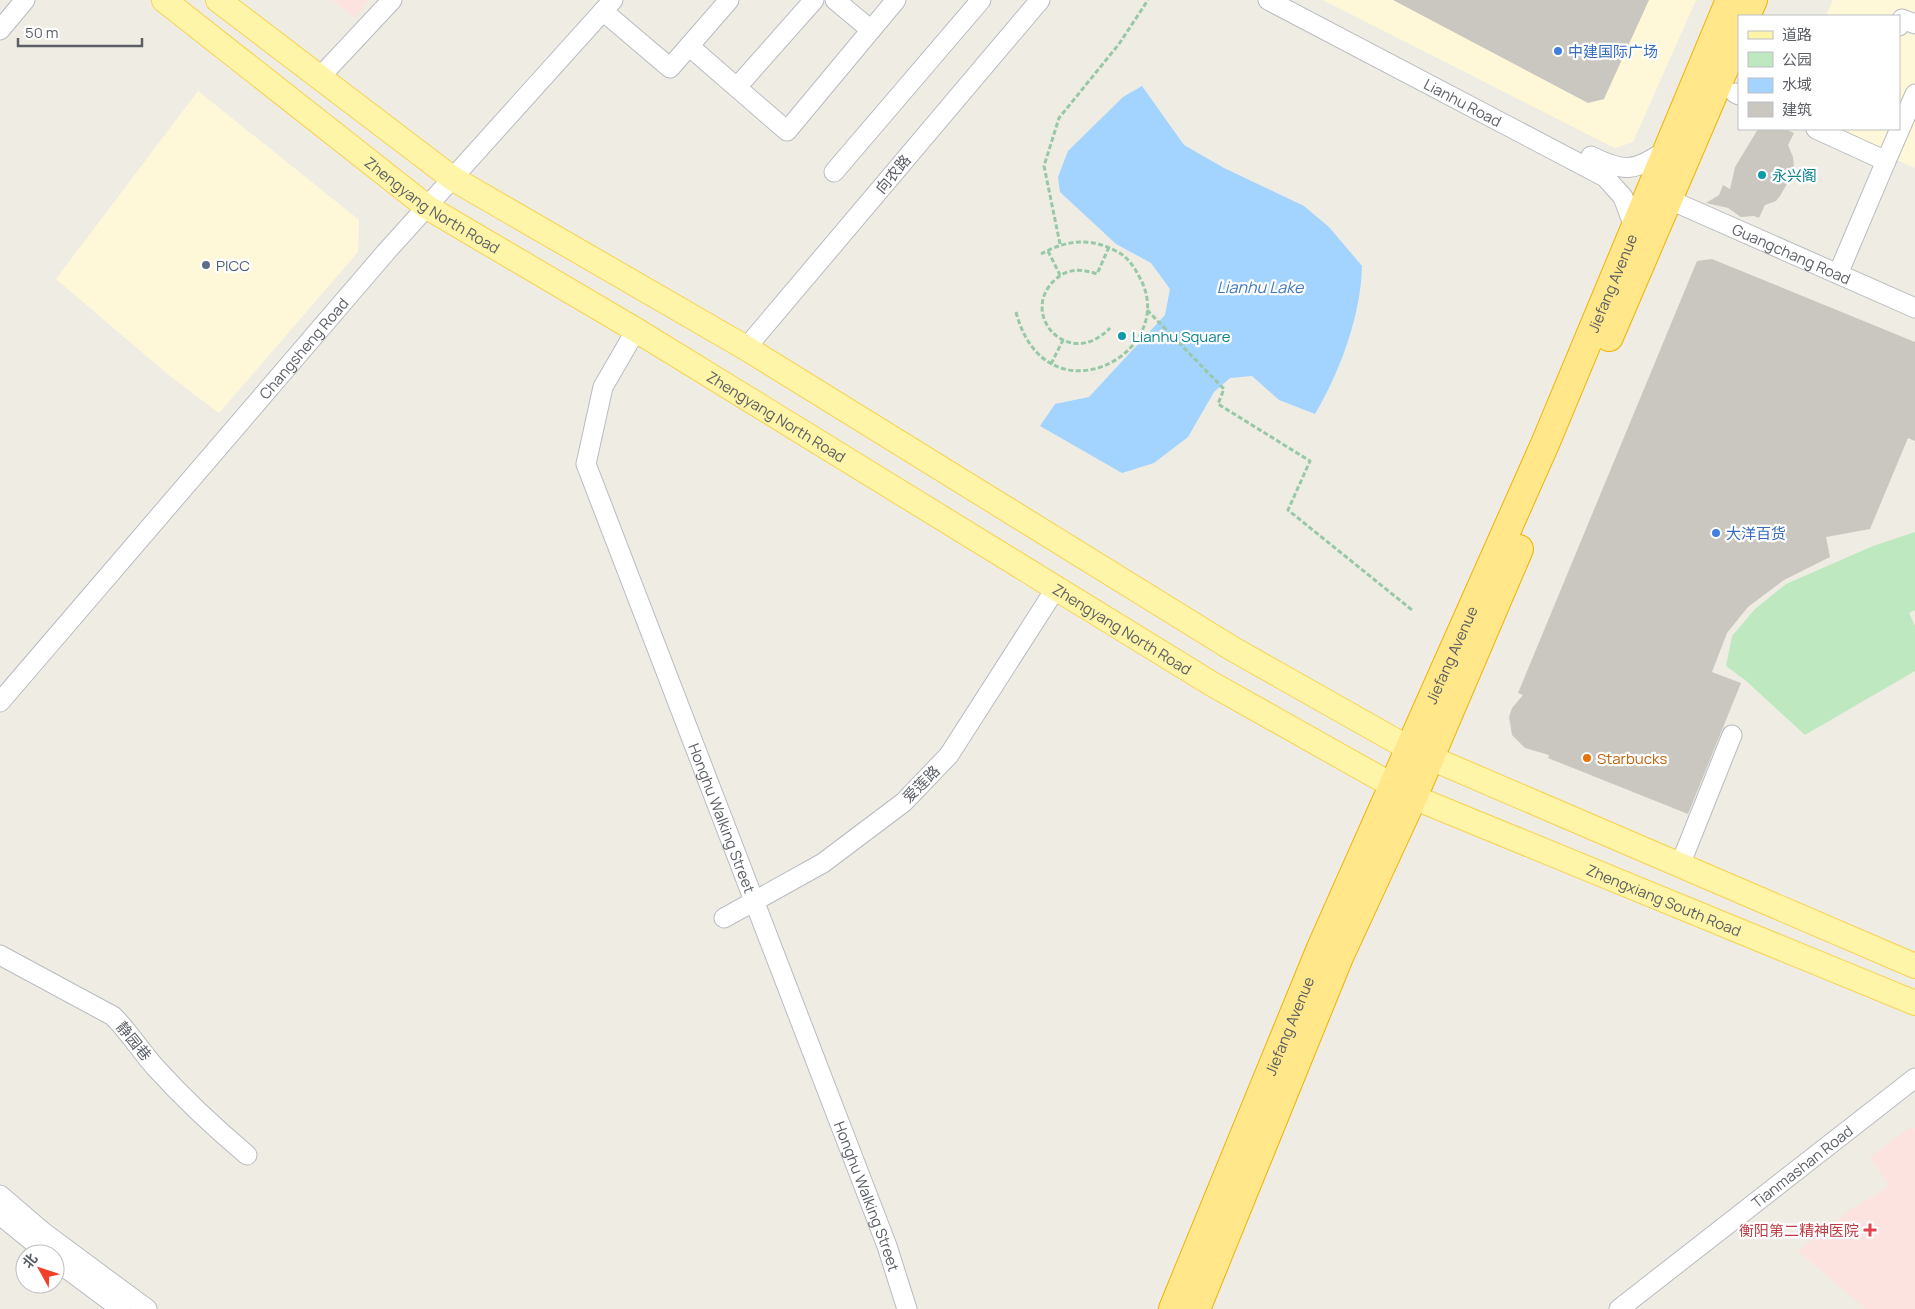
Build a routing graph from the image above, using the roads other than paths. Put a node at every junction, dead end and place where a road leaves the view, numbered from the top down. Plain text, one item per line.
1 (25, 0) edge
2 (164, 0) edge
3 (218, 0) edge
4 (392, 0) edge
5 (729, 0) edge
6 (814, 0) edge
7 (835, 0) edge
8 (896, 0) edge
9 (981, 0) edge
10 (1040, 0) edge
11 (1268, 0) edge
12 (1292, 0) edge
13 (1730, 0) edge
14 (1753, 0) edge
15 (605, 4) edge
16 (1746, 15) edge
17 (1900, 24) edge
18 (1915, 24) edge
19 (0, 30) edge
20 (871, 30) junction
21 (1738, 36) edge
22 (689, 46) junction
23 (319, 78) junction
24 (737, 87) junction
25 (1915, 94) edge
26 (1900, 129) edge
27 (1821, 130) edge
28 (1899, 130) edge
29 (1851, 136) edge
30 (1667, 150) junction
31 (1886, 161) junction
32 (834, 172) dead end
33 (448, 175) junction
34 (1668, 199) junction
35 (423, 203) junction
36 (1634, 227) junction
37 (1838, 274) junction
38 (1915, 308) edge
39 (636, 330) junction
40 (746, 348) junction
41 (1056, 588) junction
42 (0, 684) edge
43 (0, 702) edge
44 (1732, 735) dead end
45 (1420, 754) junction
46 (1403, 791) junction
47 (1680, 866) junction
48 (755, 901) junction
49 (724, 918) dead end
50 (0, 955) edge
51 (1915, 966) edge
52 (1915, 1003) edge
53 (1915, 1078) edge
54 (1915, 1091) edge
55 (248, 1155) dead end
56 (0, 1195) edge
57 (0, 1215) edge
58 (36, 1244) edge
59 (65, 1267) edge
60 (121, 1309) edge
61 (147, 1309) edge
62 (907, 1309) edge
63 (1172, 1309) edge
64 (1196, 1309) edge
65 (1619, 1309) edge
66 (1634, 1309) edge

1 - 19 street
2 - 35 main road, Zhengyang North Road
3 - 23 main road, Zhengyang North Road
4 - 23 street
5 - 22 street
6 - 24 street
7 - 20 street
8 - 20 street
9 - 32 street
10 - 40 street, 向农路
11 - 36 street, Lianhu Road
12 - 30 street, Lianhu Road
13 - 30 highway, Jiefang Avenue
14 - 16 highway
15 - 22 street
15 - 33 street, Changsheng Road
17 - 18 street
20 - 24 street
21 - 34 highway, Jiefang Avenue
22 - 24 street
23 - 33 main road, Zhengyang North Road
25 - 26 street
27 - 29 street
28 - 31 street
29 - 31 street
30 - 36 highway, Jiefang Avenue
31 - 37 street
33 - 35 street, Changsheng Road
33 - 40 main road, Zhengyang North Road
34 - 37 street, Guangchang Road
34 - 45 highway, Jiefang Avenue
35 - 39 main road, Zhengyang North Road
35 - 42 street, Changsheng Road
35 - 43 street, Changsheng Road
36 - 45 highway, Jiefang Avenue
37 - 38 street, Guangchang Road
39 - 41 main road, Zhengyang North Road
39 - 48 street, Honghu Walking Street
40 - 45 main road, Zhengyang North Road
41 - 46 main road, Zhengyang North Road
41 - 48 street, 爱莲路
44 - 47 street
45 - 46 highway, Jiefang Avenue
45 - 47 main road
46 - 52 main road, Zhengxiang South Road
46 - 63 highway, Jiefang Avenue
46 - 64 highway, Jiefang Avenue
47 - 51 main road
48 - 49 street, 爱莲路
48 - 62 street, Honghu Walking Street
50 - 55 street, 静园巷
53 - 65 street, Tianmashan Road
54 - 66 street, Tianmashan Road
56 - 61 street
57 - 58 street
59 - 60 street

